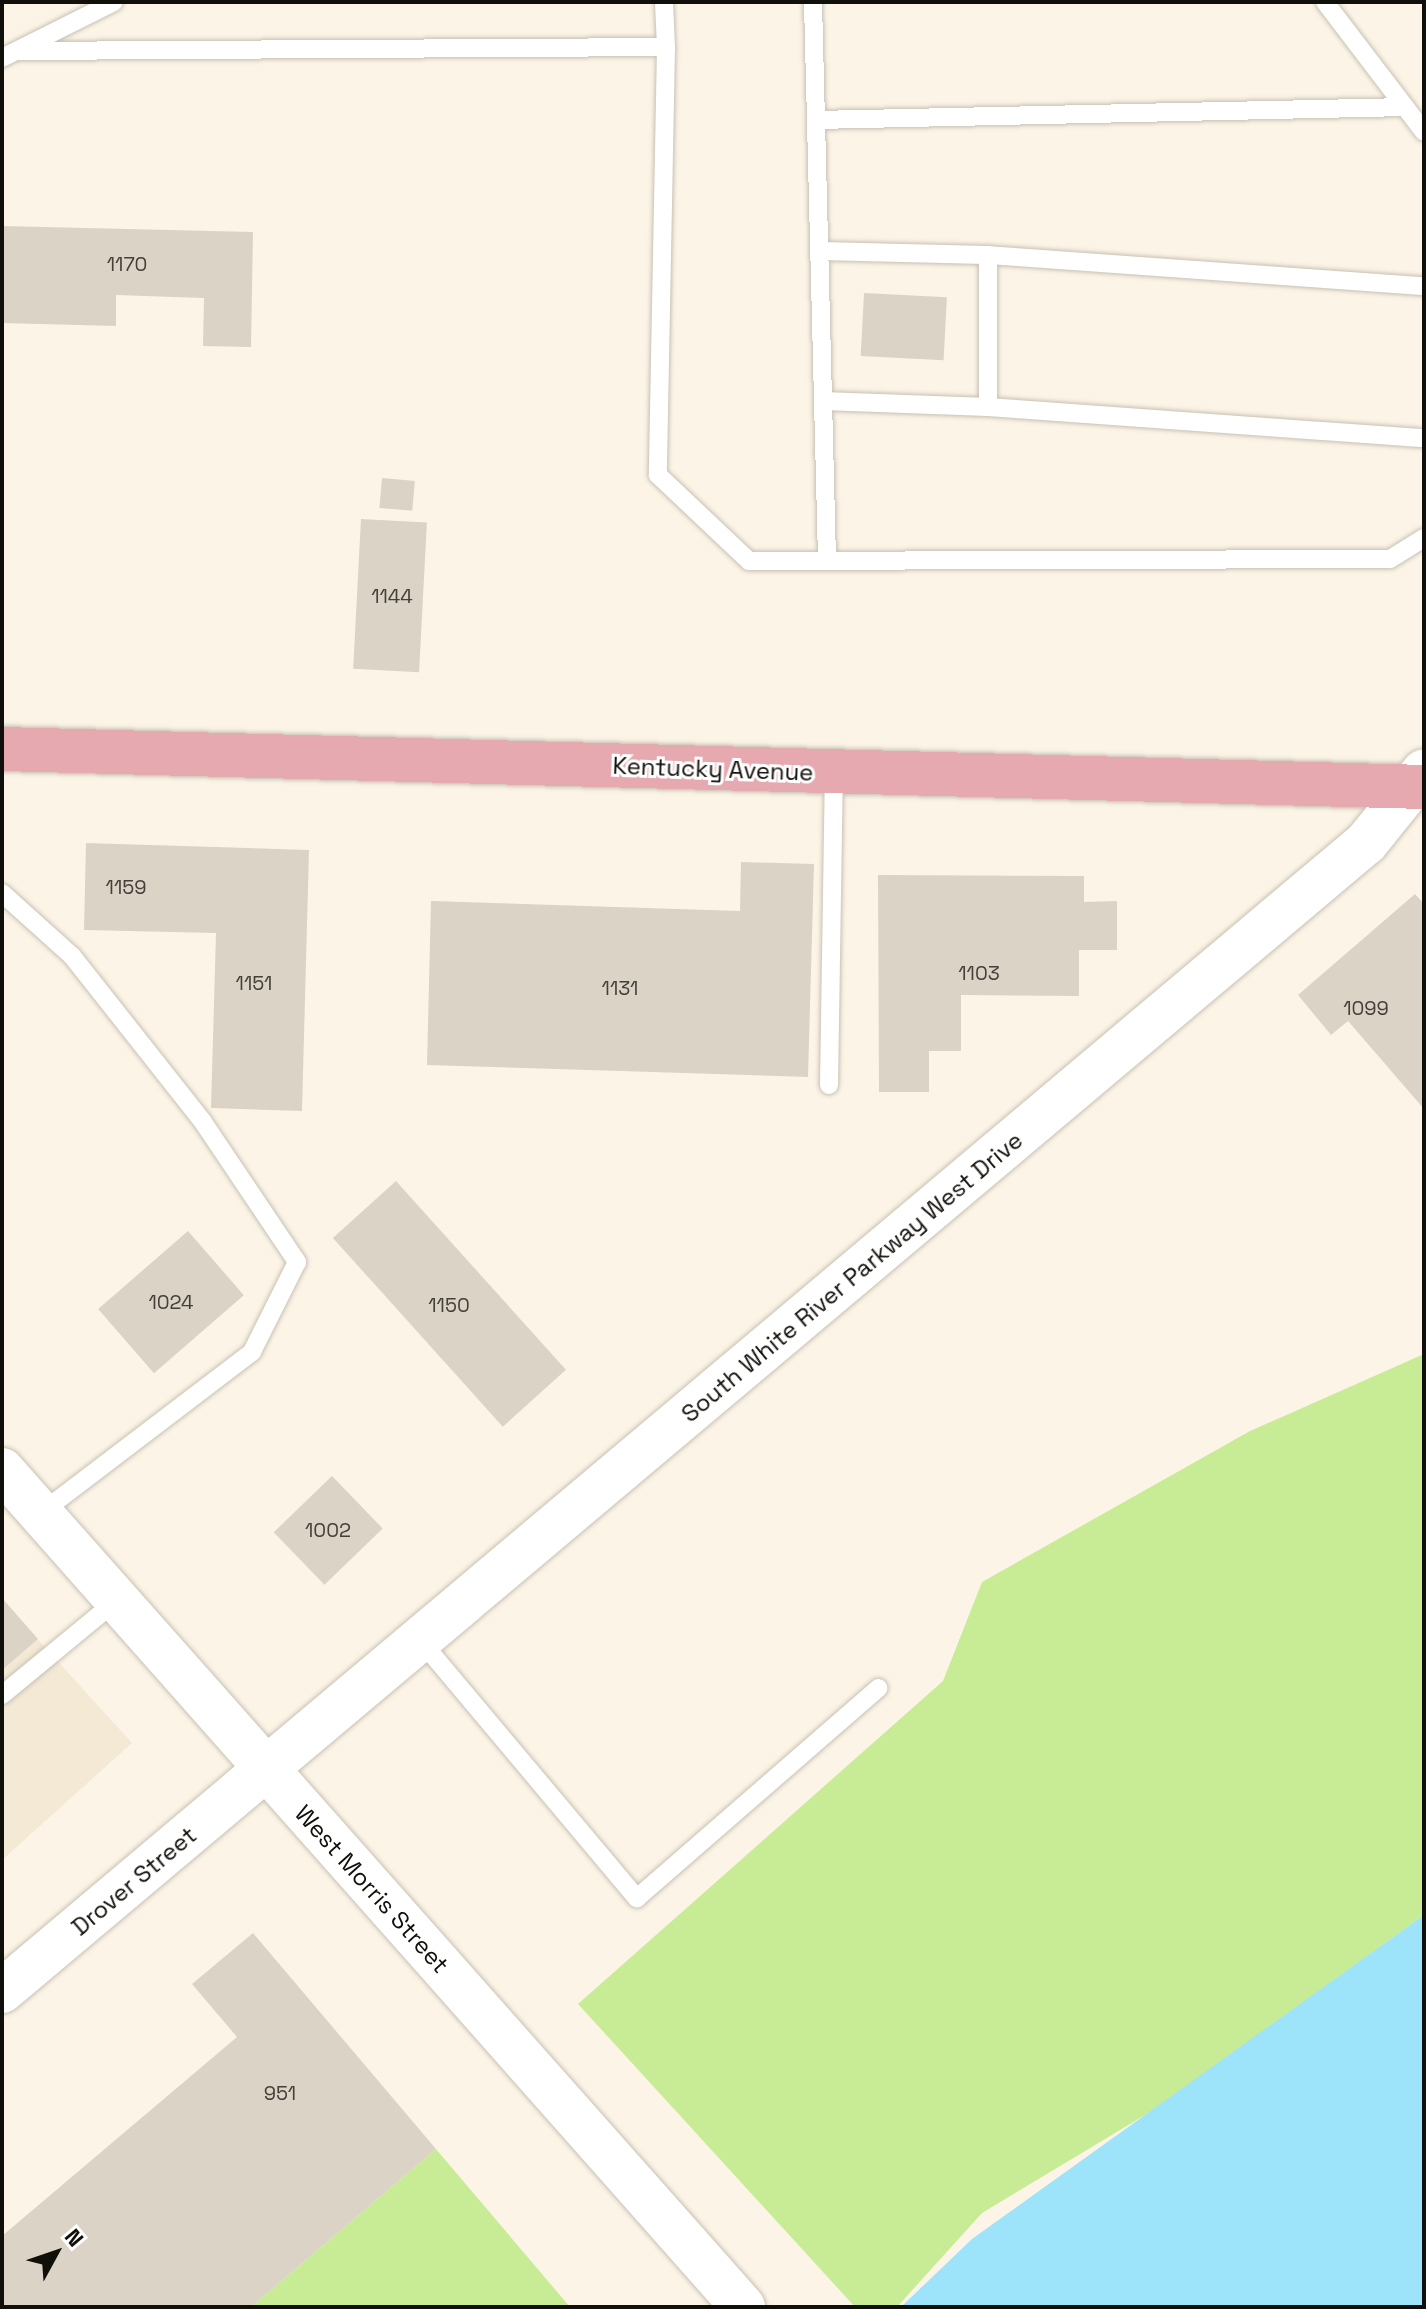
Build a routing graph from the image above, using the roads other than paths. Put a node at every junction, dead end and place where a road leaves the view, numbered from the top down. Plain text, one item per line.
1 (114, 2) edge
2 (664, 2) edge
3 (813, 2) edge
4 (1325, 2) edge
5 (666, 47) junction
6 (10, 54) edge
7 (1405, 107) junction
8 (816, 120) junction
9 (1424, 132) edge
10 (819, 251) junction
11 (988, 255) junction
12 (1424, 286) edge
13 (823, 401) junction
14 (988, 407) junction
15 (1424, 438) edge
16 (1424, 538) edge
17 (827, 560) junction
18 (2, 749) edge
19 (834, 772) junction
20 (1417, 782) edge
21 (2, 893) edge
22 (829, 1085) dead end
23 (2, 1470) edge
24 (40, 1514) junction
25 (115, 1602) junction
26 (421, 1641) junction
27 (879, 1688) dead end
28 (2, 1695) edge
29 (267, 1771) junction
30 (2, 1991) edge
31 (743, 2307) edge

1 - 6 lane
2 - 5 lane
3 - 8 lane
4 - 7 lane
5 - 6 lane
5 - 17 lane
7 - 8 lane
7 - 9 lane
8 - 10 lane
10 - 11 lane
10 - 13 lane
11 - 12 lane
11 - 14 lane
13 - 14 lane
13 - 17 lane
14 - 15 lane
16 - 17 lane
18 - 19 main road, Kentucky Avenue
19 - 20 main road, Kentucky Avenue
19 - 22 lane
20 - 26 street, South White River Parkway West Drive
21 - 24 lane
23 - 24 street, West Morris Street
24 - 25 street, West Morris Street
25 - 28 lane
25 - 29 street, West Morris Street
26 - 27 lane
26 - 29 street, South White River Parkway West Drive
29 - 30 street, Drover Street
29 - 31 street, West Morris Street

